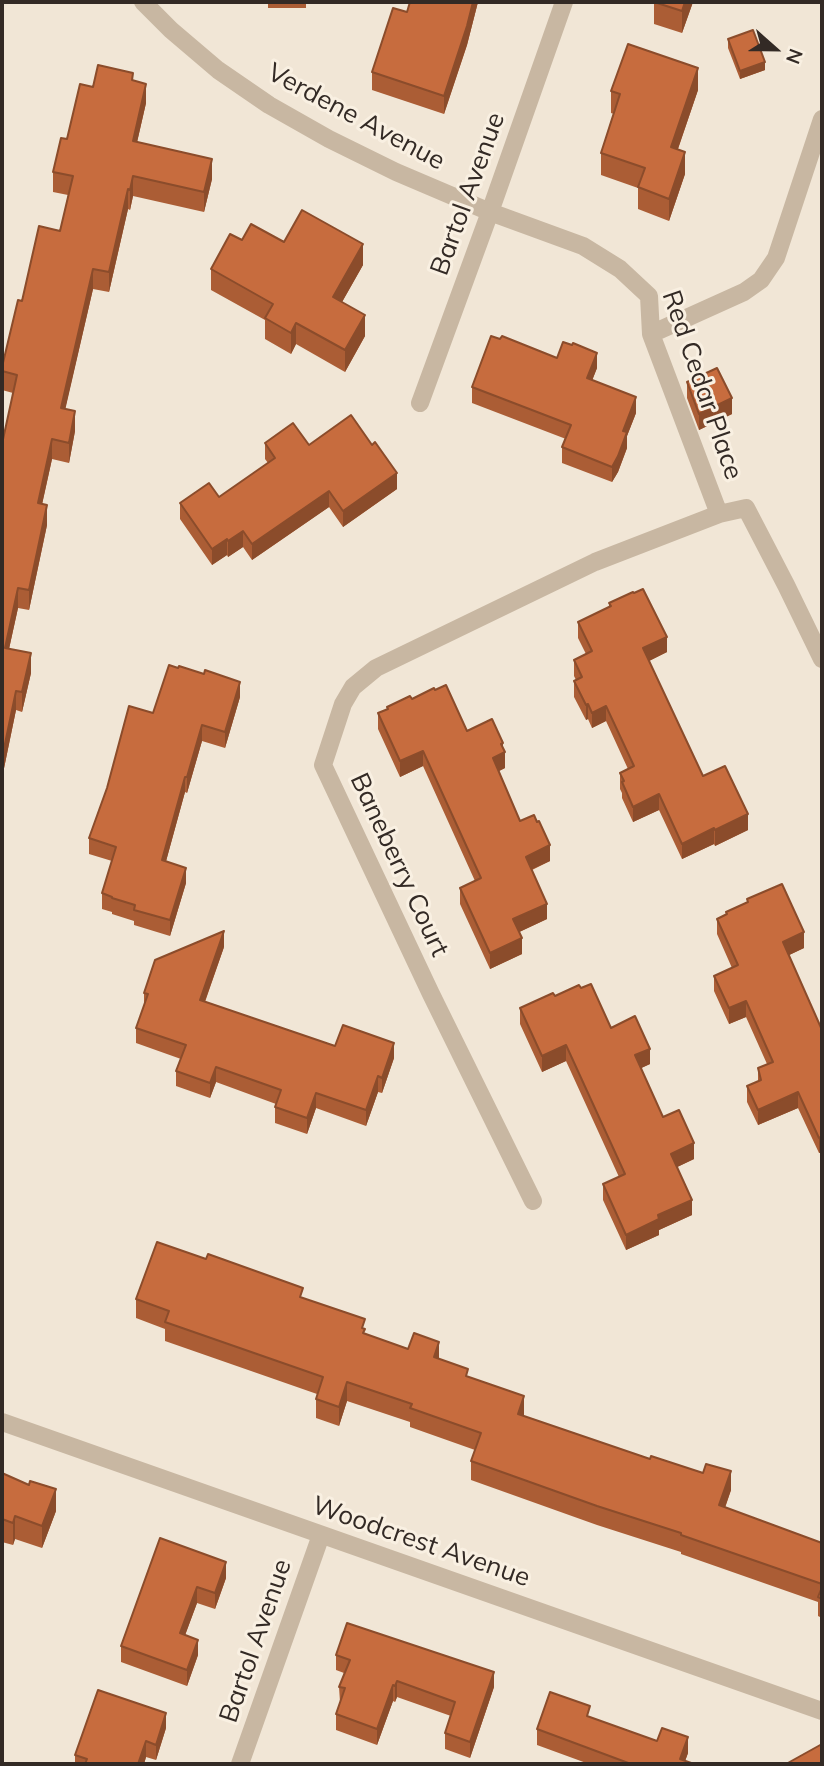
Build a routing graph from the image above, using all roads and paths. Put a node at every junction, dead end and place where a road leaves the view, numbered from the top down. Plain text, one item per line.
1 (143, 2) edge
2 (564, 2) edge
3 (822, 119) edge
4 (490, 212) junction
5 (651, 334) junction
6 (420, 403) dead end
7 (719, 514) junction
8 (822, 659) edge
9 (533, 1201) dead end
10 (2, 1422) edge
11 (321, 1535) junction
12 (822, 1711) edge
13 (240, 1764) edge

1 - 4 street, Verdene Avenue
2 - 4 street, Bartol Avenue
3 - 5 street
4 - 5 street, Red Cedar Place
4 - 6 street, Bartol Avenue
5 - 7 street, Red Cedar Place
7 - 8 street, Red Cedar Place
7 - 9 street, Baneberry Court
10 - 11 street, Woodcrest Avenue
11 - 12 street, Woodcrest Avenue
11 - 13 street, Bartol Avenue

